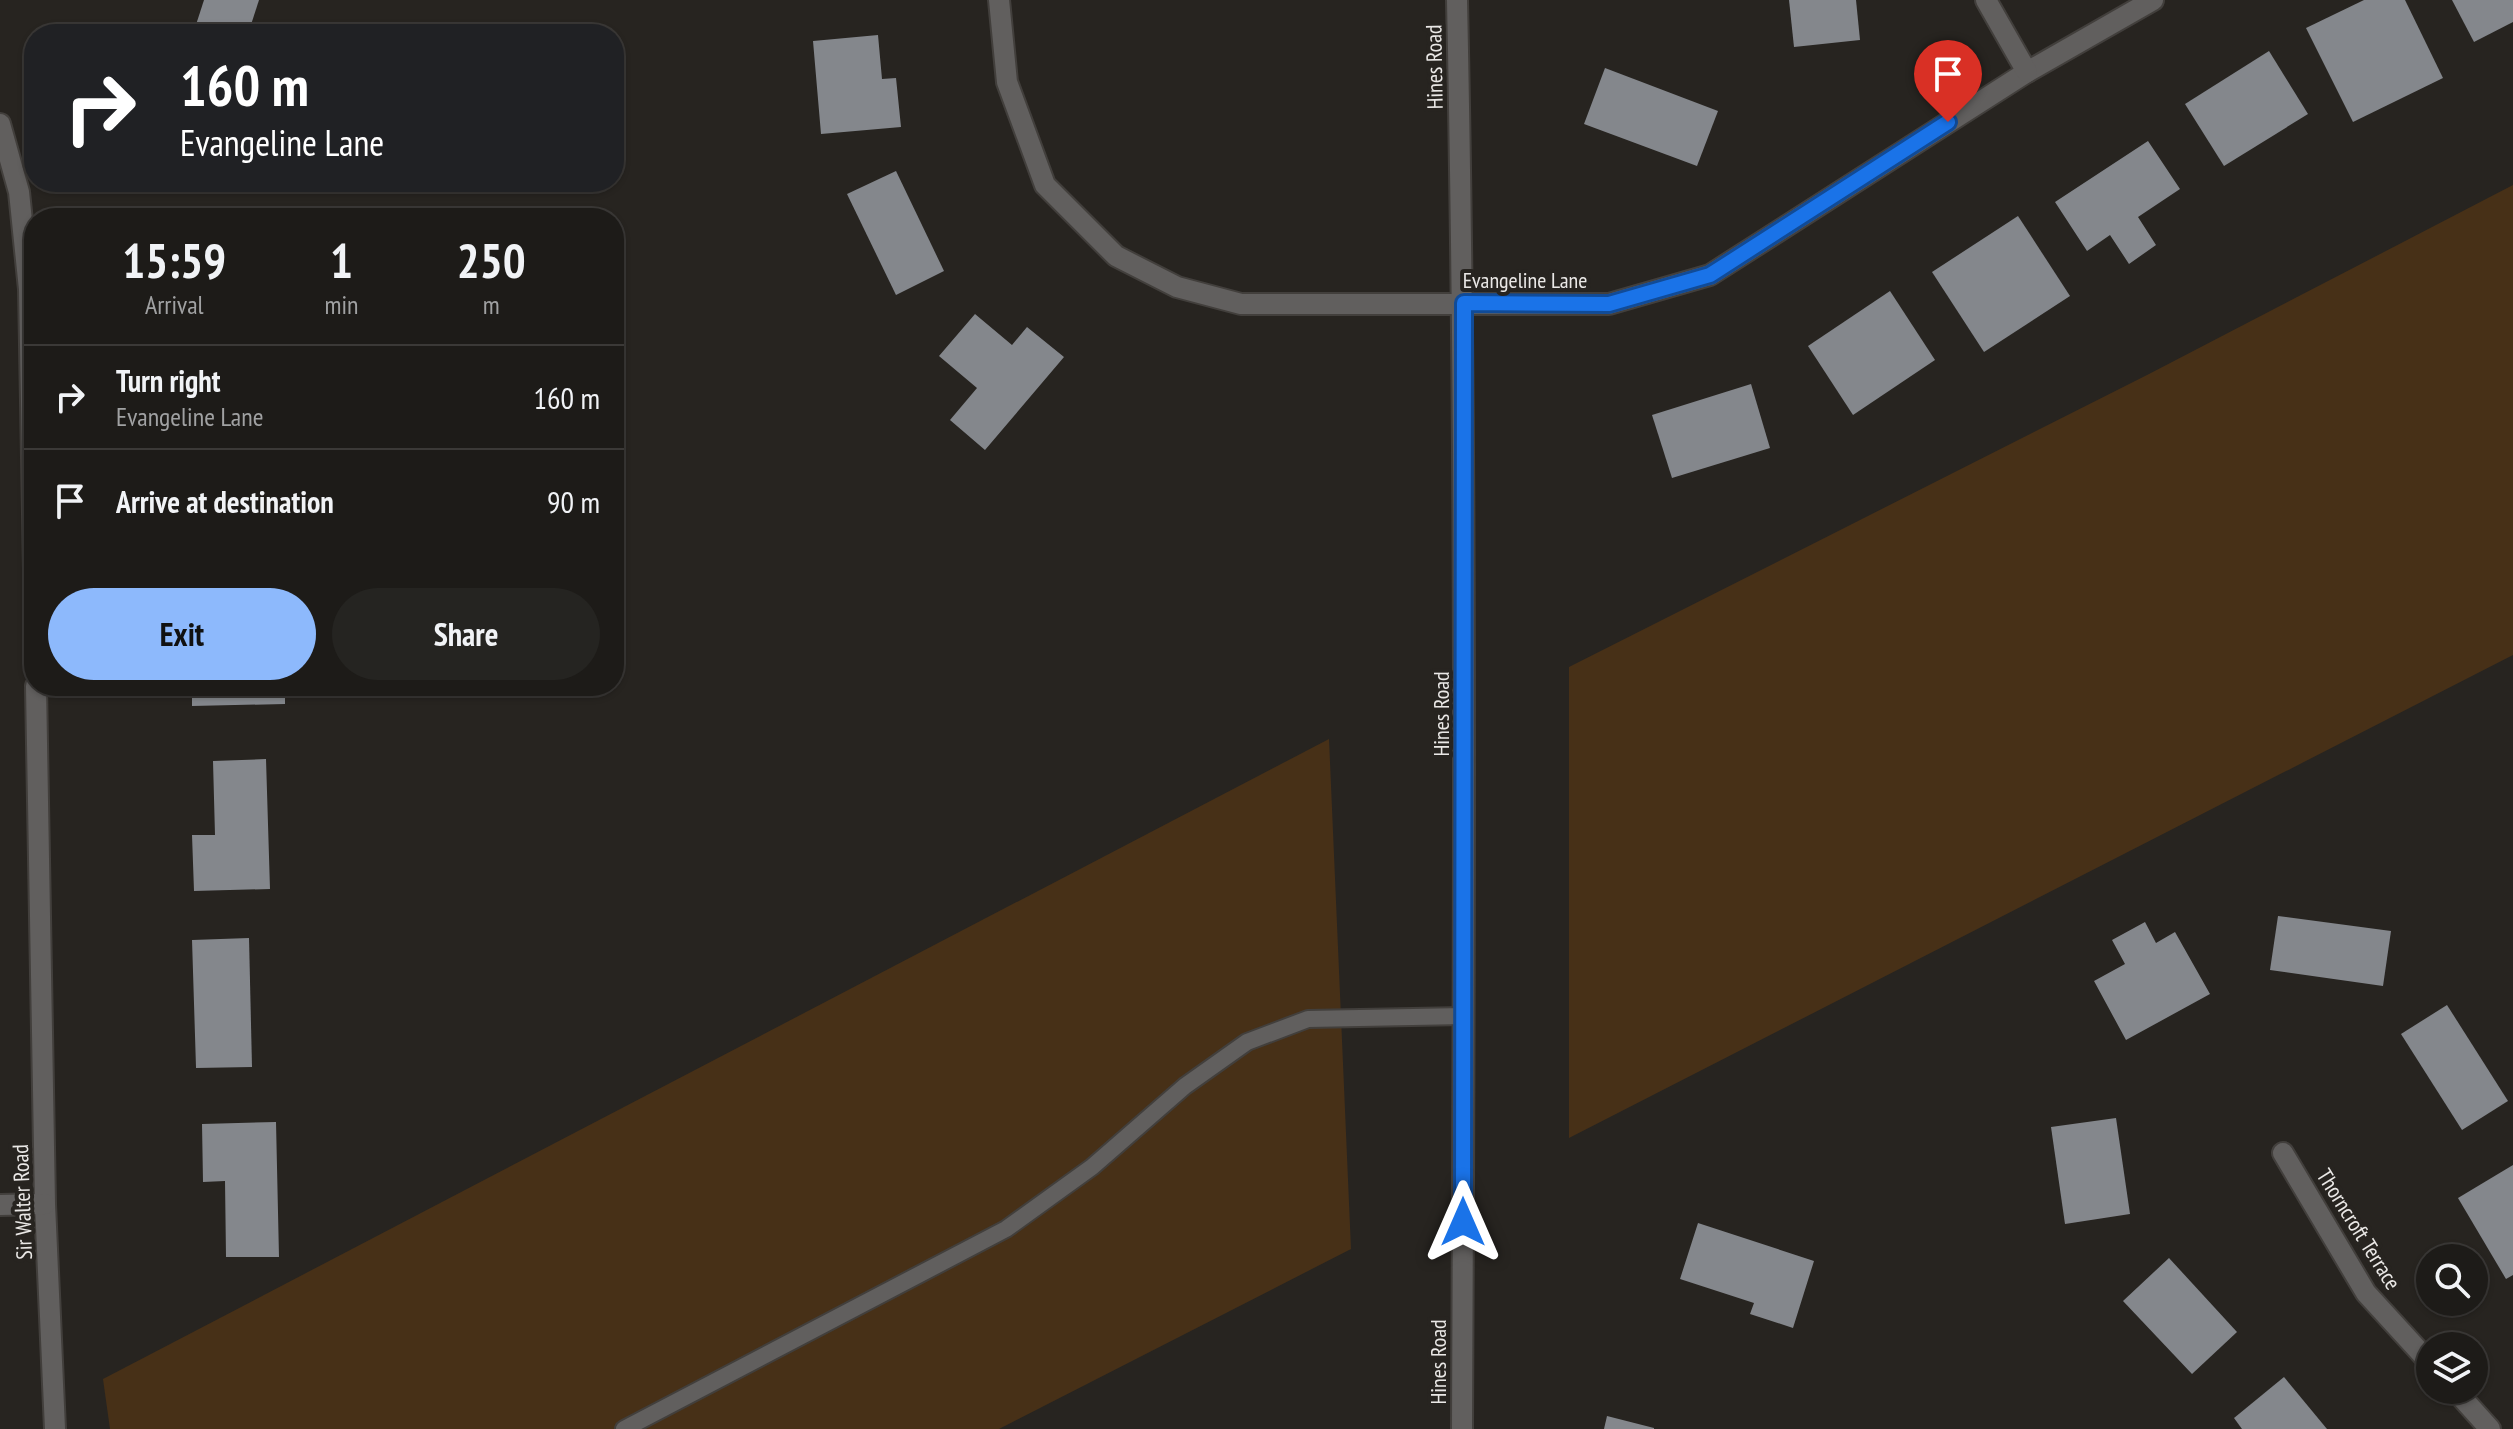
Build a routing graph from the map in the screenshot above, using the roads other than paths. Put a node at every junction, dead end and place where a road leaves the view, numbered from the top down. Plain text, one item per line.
1 (999, 0) edge
2 (1457, 0) edge
3 (1986, 0) edge
4 (2153, 0) edge
5 (2027, 72) junction
6 (0, 124) edge
7 (24, 240) edge
8 (1464, 303) junction
9 (36, 696) edge
10 (1464, 1016) junction
11 (2283, 1153) dead end
12 (45, 1204) junction
13 (0, 1205) edge
14 (2416, 1348) edge
15 (2468, 1404) edge
16 (55, 1429) edge
17 (624, 1429) edge
18 (1462, 1429) edge
19 (2490, 1429) edge

1 - 8 street, Evangeline Lane
2 - 8 street, Hines Road
3 - 5 street
4 - 5 street, Evangeline Lane
5 - 8 street, Evangeline Lane
6 - 7 street
8 - 10 street, Hines Road
9 - 12 street, Sir Walter Road
10 - 17 lane
10 - 18 street, Hines Road
11 - 14 street, Thorncroft Terrace
12 - 13 street
12 - 16 street, Sir Walter Road
15 - 19 street

